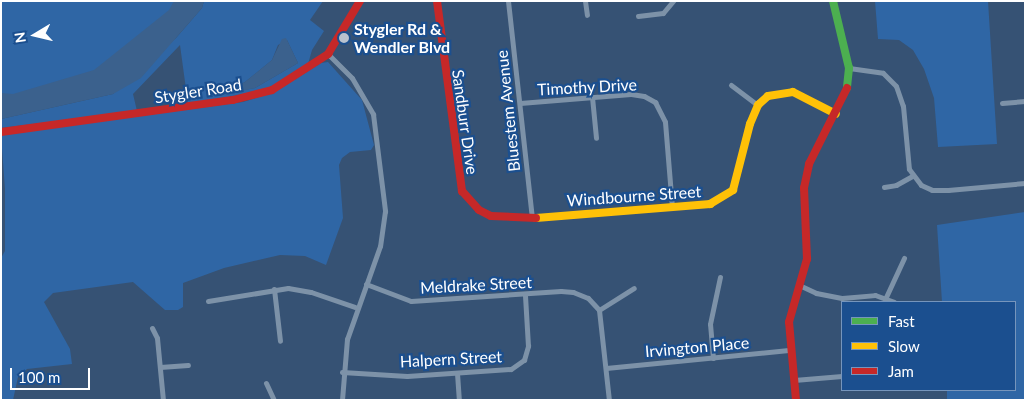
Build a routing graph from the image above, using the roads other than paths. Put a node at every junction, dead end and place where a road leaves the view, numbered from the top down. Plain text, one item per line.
1 (360, 1) edge
2 (437, 1) edge
3 (508, 1) edge
4 (585, 1) edge
5 (673, 1) edge
6 (833, 1) edge
7 (587, 15) dead end
8 (638, 16) dead end
9 (328, 54) junction
10 (850, 68) junction
11 (731, 85) dead end
12 (592, 98) junction
13 (1025, 101) edge
14 (520, 103) junction
15 (1002, 103) dead end
16 (758, 105) junction
17 (836, 114) junction
18 (1, 132) edge
19 (596, 138) dead end
20 (912, 176) junction
21 (1025, 183) edge
22 (884, 187) dead end
23 (672, 207) junction
24 (479, 210) joint
25 (532, 218) junction
26 (904, 258) dead end
27 (720, 277) dead end
28 (366, 284) junction
29 (799, 284) junction
30 (634, 288) dead end
31 (274, 289) junction
32 (525, 295) junction
33 (886, 297) junction
34 (208, 301) dead end
35 (892, 301) edge
36 (355, 307) junction
37 (599, 310) junction
38 (152, 328) dead end
39 (280, 340) dead end
40 (791, 350) junction
41 (713, 358) junction
42 (188, 365) dead end
43 (160, 367) junction
44 (606, 368) junction
45 (342, 372) junction
46 (457, 374) junction
47 (841, 376) edge
48 (794, 380) junction
49 (266, 382) dead end
50 (163, 400) edge
51 (274, 400) edge
52 (342, 400) edge
53 (459, 400) edge
54 (609, 400) edge
55 (796, 400) edge

1 - 9 street, Stygler Road
2 - 24 street, Sandburr Drive
3 - 14 street, Bluestem Avenue
4 - 7 street
5 - 8 street
6 - 10 street
9 - 18 street, Stygler Road
9 - 28 street
10 - 17 street
10 - 20 street
11 - 16 street
12 - 14 street, Timothy Drive
12 - 19 street
12 - 23 street, Timothy Drive
13 - 15 street
14 - 25 street, Bluestem Avenue
16 - 17 street
16 - 23 street, Windbourne Street
17 - 29 street
20 - 21 street
20 - 22 street
23 - 25 street, Windbourne Street
24 - 25 street, Windbourne Street
26 - 33 street
27 - 41 street
28 - 32 street, Meldrake Street
28 - 36 street
29 - 33 street
29 - 40 street
30 - 37 street
31 - 34 street
31 - 36 street
31 - 39 street
32 - 37 street, Meldrake Street
32 - 46 street, Halpern Street
33 - 35 street
36 - 45 street
37 - 44 street
38 - 43 street
40 - 41 street, Irvington Place
40 - 48 street
41 - 44 street, Irvington Place
42 - 43 street
43 - 50 street
44 - 54 street
45 - 46 street, Halpern Street
45 - 52 street
46 - 53 street
47 - 48 street
48 - 55 street
49 - 51 street

